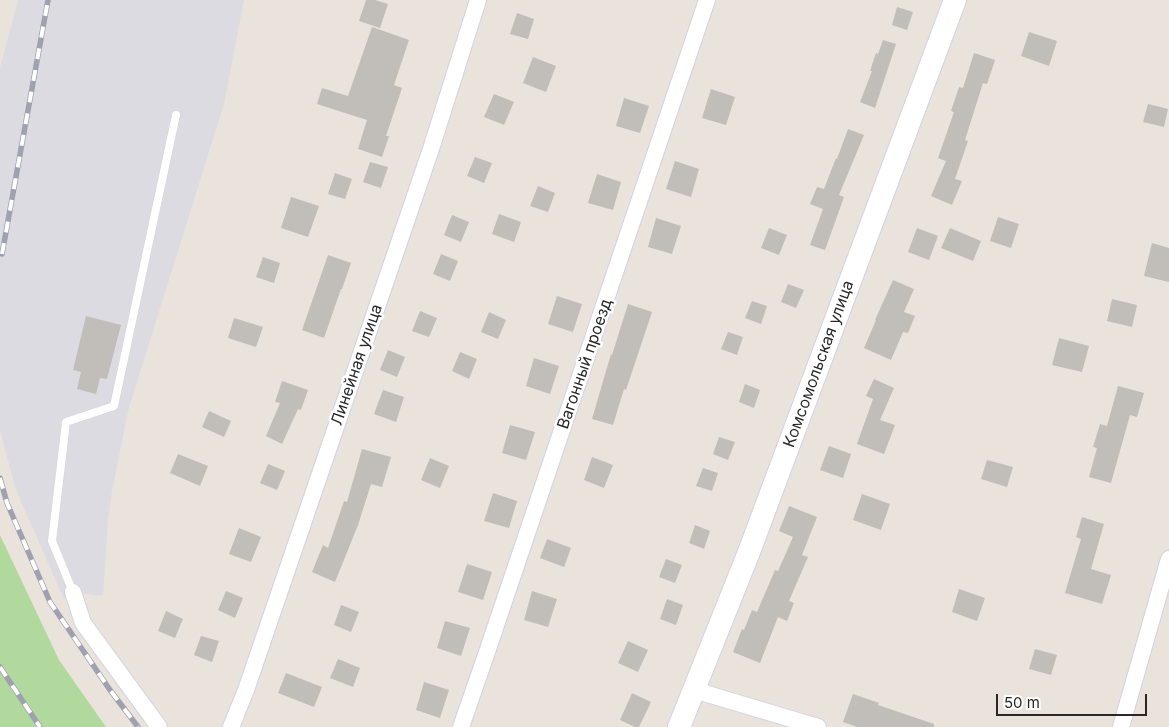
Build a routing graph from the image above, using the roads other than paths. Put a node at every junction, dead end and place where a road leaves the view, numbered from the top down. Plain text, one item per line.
1 (478, 0) edge
2 (707, 0) edge
3 (955, 0) edge
4 (176, 115) dead end
5 (1169, 559) edge
6 (73, 592) joint
7 (694, 690) junction
8 (159, 727) edge
9 (231, 727) edge
10 (460, 727) edge
11 (679, 727) edge
12 (818, 727) edge
13 (1121, 727) edge

1 - 9 street, Линейная улица
2 - 10 street, Вагонный проезд
3 - 7 main road, Комсомольская улица
4 - 6 lane
5 - 13 street
6 - 8 street
7 - 11 main road, Комсомольская улица
7 - 12 street

